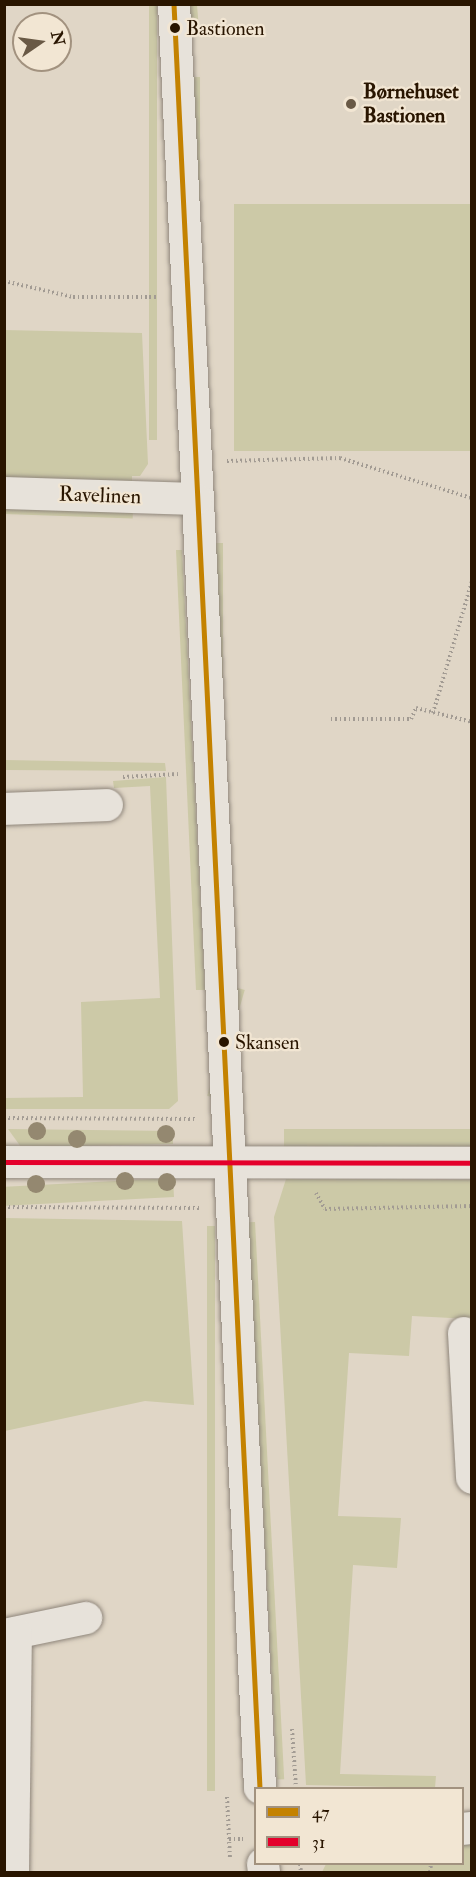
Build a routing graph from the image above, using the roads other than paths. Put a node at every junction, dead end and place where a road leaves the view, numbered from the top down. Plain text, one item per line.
1 (174, 4) edge
2 (4, 493) edge
3 (196, 499) junction
4 (107, 805) road end
5 (4, 809) edge
6 (4, 1162) edge
7 (230, 1162) junction
8 (471, 1163) edge
9 (464, 1333) dead end
10 (471, 1478) edge
11 (87, 1618) dead end
12 (10, 1634) edge
13 (260, 1787) edge
14 (13, 1872) edge

1 - 3 street
2 - 3 street, Ravelinen
3 - 7 street
4 - 5 street
6 - 7 street
7 - 8 street
7 - 13 street
9 - 10 street
11 - 12 street
12 - 14 street

